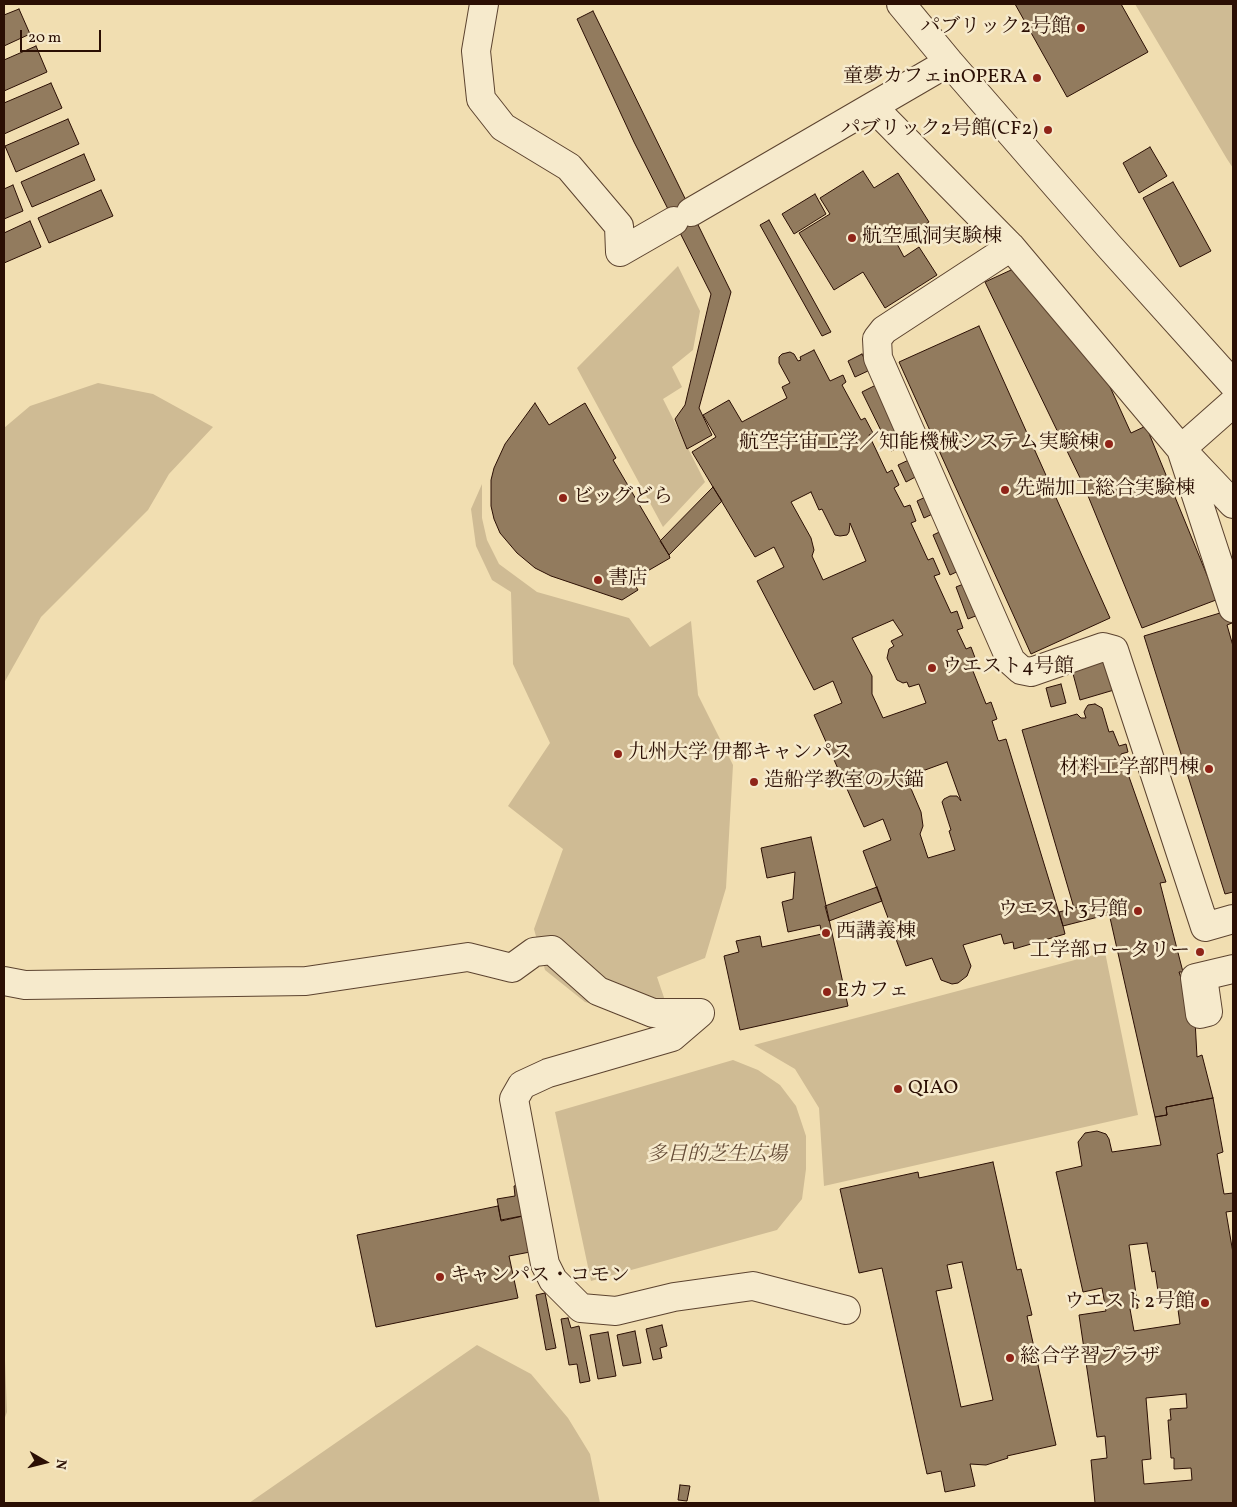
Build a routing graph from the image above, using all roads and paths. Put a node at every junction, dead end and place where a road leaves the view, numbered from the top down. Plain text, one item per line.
1 (484, 4) edge
2 (901, 4) edge
3 (949, 62) junction
4 (873, 107) junction
5 (1011, 247) junction
6 (1233, 384) edge
7 (1233, 403) edge
8 (1181, 449) junction
9 (1233, 504) edge
10 (1233, 608) edge
11 (1233, 919) edge
12 (1233, 969) edge
13 (1203, 977) dead end
14 (4, 981) edge
15 (846, 1310) dead end

1 - 4 street
2 - 3 street
3 - 4 street
3 - 6 street
4 - 5 street
5 - 8 street
5 - 11 street
7 - 8 street
8 - 9 street
8 - 10 street
12 - 13 street
14 - 15 street

